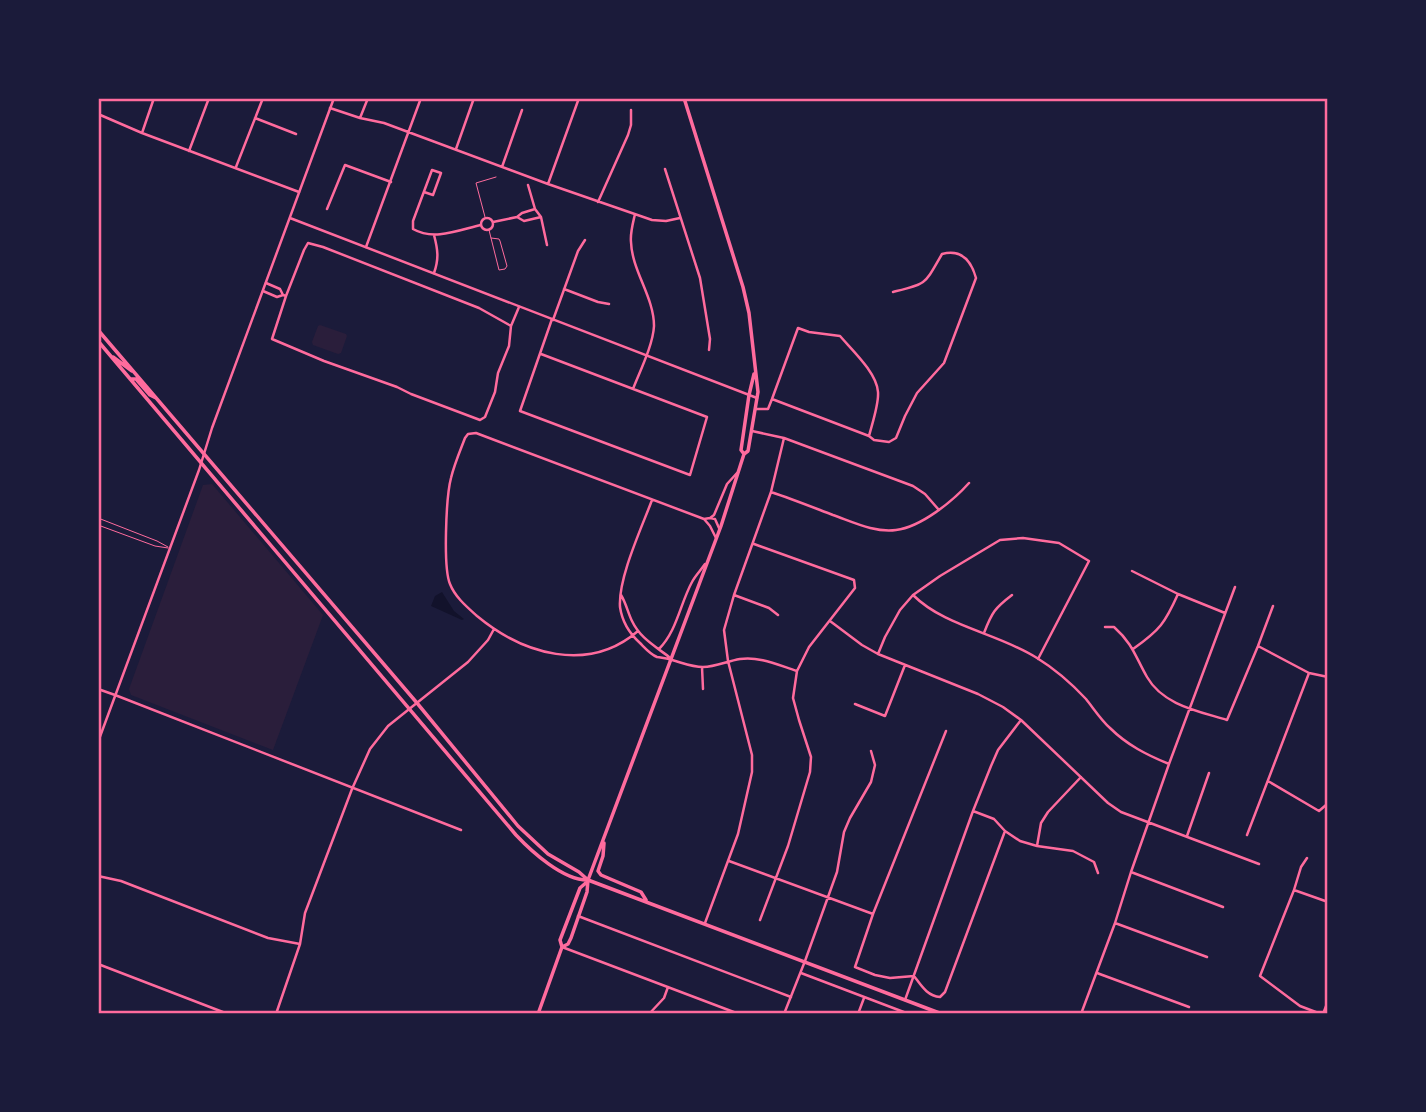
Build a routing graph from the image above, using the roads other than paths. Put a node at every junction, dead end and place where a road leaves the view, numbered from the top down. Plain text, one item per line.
1 (100, 98) edge
2 (155, 98) edge
3 (209, 98) edge
4 (262, 98) edge
5 (334, 98) edge
6 (368, 98) edge
7 (421, 98) edge
8 (474, 98) edge
9 (579, 98) edge
10 (684, 98) edge
11 (98, 104) edge
12 (330, 108) junction
13 (522, 110) dead end
14 (631, 110) dead end
15 (98, 114) edge
16 (255, 118) junction
17 (360, 118) junction
18 (410, 132) junction
19 (142, 133) junction
20 (296, 134) dead end
21 (456, 149) junction
22 (189, 151) junction
23 (236, 167) junction
24 (502, 167) junction
25 (665, 169) dead end
26 (496, 177) dead end
27 (391, 182) junction
28 (548, 184) junction
29 (528, 185) dead end
30 (299, 191) junction
31 (424, 192) junction
32 (598, 202) junction
33 (327, 209) dead end
34 (535, 209) junction
35 (635, 214) junction
36 (517, 217) junction
37 (290, 218) junction
38 (485, 218) junction
39 (541, 218) junction
40 (680, 218) junction
41 (493, 222) junction
42 (481, 225) junction
43 (489, 230) junction
44 (435, 235) junction
45 (491, 238) junction
46 (585, 240) dead end
47 (547, 244) dead end
48 (366, 247) junction
49 (434, 273) junction
50 (266, 284) junction
51 (564, 289) junction
52 (263, 291) junction
53 (893, 292) dead end
54 (285, 296) junction
55 (609, 304) dead end
56 (519, 307) junction
57 (552, 319) junction
58 (511, 326) junction
59 (98, 330) edge
60 (102, 335) junction
61 (98, 340) edge
62 (709, 349) dead end
63 (541, 354) junction
64 (645, 355) junction
65 (111, 357) junction
66 (134, 372) junction
67 (755, 372) junction
68 (130, 379) junction
69 (633, 390) junction
70 (749, 395) junction
71 (158, 398) junction
72 (757, 399) junction
73 (772, 399) junction
74 (755, 409) junction
75 (752, 431) junction
76 (869, 436) junction
77 (784, 438) junction
78 (204, 454) junction
79 (744, 454) junction
80 (202, 463) junction
81 (740, 471) junction
82 (969, 483) dead end
83 (771, 492) junction
84 (652, 500) junction
85 (939, 510) junction
86 (98, 518) edge
87 (710, 518) junction
88 (704, 519) junction
89 (98, 526) edge
90 (719, 530) junction
91 (716, 538) junction
92 (753, 543) junction
93 (280, 544) junction
94 (170, 549) junction
95 (274, 549) junction
96 (707, 561) junction
97 (1132, 571) dead end
98 (1235, 587) dead end
99 (1178, 594) junction
100 (621, 595) junction
101 (734, 595) junction
102 (913, 595) junction
103 (1012, 595) dead end
104 (1273, 606) dead end
105 (1225, 613) junction
106 (778, 615) dead end
107 (830, 621) junction
108 (1105, 627) dead end
109 (494, 629) junction
110 (638, 631) junction
111 (984, 633) junction
112 (632, 636) junction
113 (1258, 646) junction
114 (659, 649) junction
115 (1133, 649) junction
116 (878, 654) junction
117 (671, 659) junction
118 (1038, 659) junction
119 (728, 661) junction
120 (905, 665) junction
121 (702, 667) junction
122 (797, 671) junction
123 (1308, 673) junction
124 (1328, 677) edge
125 (98, 689) edge
126 (704, 689) dead end
127 (114, 695) junction
128 (417, 703) junction
129 (855, 704) dead end
130 (408, 709) junction
131 (1190, 709) junction
132 (1021, 720) junction
133 (946, 731) dead end
134 (98, 742) edge
135 (871, 751) dead end
136 (1169, 764) junction
137 (1209, 773) dead end
138 (1081, 777) junction
139 (1268, 781) junction
140 (352, 789) junction
141 (1328, 799) edge
142 (973, 811) junction
143 (1149, 823) junction
144 (521, 829) junction
145 (461, 830) dead end
146 (1005, 831) junction
147 (516, 835) junction
148 (1247, 835) dead end
149 (605, 836) junction
150 (1186, 837) junction
151 (1037, 846) junction
152 (1307, 858) dead end
153 (729, 861) junction
154 (1259, 864) dead end
155 (1130, 872) junction
156 (1098, 873) dead end
157 (98, 876) edge
158 (776, 878) junction
159 (588, 880) junction
160 (1294, 890) junction
161 (828, 898) junction
162 (647, 901) junction
163 (1328, 902) edge
164 (1223, 907) dead end
165 (873, 914) junction
166 (578, 916) junction
167 (760, 919) dead end
168 (705, 923) junction
169 (1115, 923) junction
170 (300, 944) junction
171 (562, 947) junction
172 (1207, 957) dead end
173 (805, 961) junction
174 (98, 964) edge
175 (1097, 972) junction
176 (801, 973) junction
177 (914, 976) junction
178 (668, 987) junction
179 (791, 997) junction
180 (864, 998) junction
181 (905, 1000) junction
182 (1328, 1000) edge
183 (1189, 1007) dead end
184 (228, 1014) edge
185 (276, 1014) edge
186 (538, 1014) edge
187 (649, 1014) edge
188 (739, 1014) edge
189 (784, 1014) edge
190 (858, 1014) edge
191 (909, 1014) edge
192 (942, 1014) edge
193 (1081, 1014) edge
194 (1322, 1014) edge

1 - 11 street
2 - 19 street
3 - 22 street
4 - 16 street
5 - 12 street
6 - 17 street
7 - 18 street
8 - 21 street
9 - 28 street
10 - 67 main road
12 - 17 street
12 - 30 street
13 - 24 street
14 - 32 street
15 - 19 street
16 - 20 street
16 - 23 street
17 - 18 street
18 - 21 street
18 - 27 street
19 - 22 street
21 - 24 street
22 - 23 street
23 - 30 street
24 - 28 street
25 - 40 street
26 - 38 lane
27 - 33 street
27 - 48 street
28 - 32 street
29 - 34 street
30 - 37 street
31 - 31 street
31 - 44 street
32 - 35 street
34 - 36 street
34 - 39 street
35 - 40 street
35 - 64 street
36 - 39 street
36 - 41 street
37 - 48 street
37 - 50 street
38 - 41 street
38 - 42 street
39 - 47 street
40 - 62 street
41 - 43 street
42 - 43 street
42 - 44 street
43 - 45 lane
44 - 49 street
45 - 45 lane
46 - 51 street
48 - 49 street
49 - 56 street
50 - 52 street
50 - 54 street
51 - 55 street
51 - 57 street
52 - 54 street
52 - 78 street
53 - 76 street
54 - 58 street
54 - 58 street
56 - 57 street
56 - 58 street
57 - 63 street
57 - 64 street
59 - 60 main road
60 - 61 main road
60 - 66 main road
61 - 65 main road
63 - 69 street
63 - 69 street
64 - 69 street
64 - 70 street
65 - 66 main road
65 - 68 main road
66 - 71 main road
67 - 70 main road
67 - 72 main road
68 - 71 main road
68 - 80 main road
70 - 72 street
70 - 79 main road
71 - 78 main road
72 - 74 main road
73 - 74 street
73 - 76 street
73 - 76 street
74 - 75 main road
75 - 77 street
75 - 79 main road
77 - 83 street
77 - 85 street
78 - 80 street
78 - 93 main road
79 - 81 main road
80 - 94 street
80 - 95 main road
81 - 87 street
81 - 90 main road
82 - 85 street
83 - 85 street
83 - 92 street
84 - 88 street
84 - 100 street
84 - 109 street
86 - 94 lane
87 - 88 street
87 - 90 street
88 - 91 street
89 - 94 lane
90 - 91 main road
91 - 96 main road
92 - 101 street
92 - 107 street
93 - 95 main road
93 - 128 main road
94 - 127 street
95 - 130 main road
96 - 114 street
96 - 117 main road
97 - 99 street
98 - 105 street
99 - 105 street
99 - 115 street
100 - 110 street
100 - 112 street
101 - 106 street
101 - 119 street
102 - 111 street
102 - 116 street
102 - 118 street
103 - 111 street
104 - 113 street
105 - 131 street
107 - 116 street
107 - 122 street
108 - 115 street
109 - 112 street
109 - 128 street
110 - 112 street
110 - 114 street
111 - 118 street
112 - 117 street
113 - 123 street
113 - 131 street
114 - 117 street
115 - 131 street
116 - 120 street
117 - 121 street
117 - 149 main road
118 - 136 street
119 - 121 street
119 - 122 street
119 - 153 street
120 - 129 street
120 - 132 street
121 - 126 street
122 - 158 street
123 - 124 street
123 - 139 street
125 - 127 street
127 - 134 street
127 - 140 street
128 - 130 street
128 - 144 main road
130 - 140 street
130 - 147 main road
131 - 136 street
132 - 138 street
132 - 142 street
133 - 165 street
135 - 161 street
136 - 143 street
137 - 150 street
138 - 143 street
138 - 151 street
139 - 141 street
139 - 148 street
140 - 145 street
140 - 170 street
142 - 146 street
142 - 177 street
143 - 150 street
143 - 155 street
144 - 147 main road
144 - 159 main road
146 - 151 street
146 - 177 street
147 - 159 main road
149 - 159 main road
149 - 162 main road
150 - 154 street
151 - 156 street
152 - 160 street
153 - 158 street
153 - 168 street
155 - 164 street
155 - 169 street
157 - 170 street
158 - 161 street
158 - 167 street
159 - 162 main road
159 - 166 main road
159 - 171 main road
160 - 163 street
160 - 194 street
161 - 165 street
161 - 173 street
162 - 168 main road
165 - 177 street
166 - 171 main road
166 - 179 street
168 - 173 main road
169 - 172 street
169 - 175 street
170 - 185 street
171 - 178 street
171 - 186 main road
173 - 176 street
173 - 181 main road
174 - 184 street
175 - 183 street
175 - 193 street
176 - 179 street
176 - 180 street
177 - 181 street
178 - 187 street
178 - 188 street
179 - 189 street
180 - 190 street
180 - 191 street
181 - 192 main road
182 - 194 street

